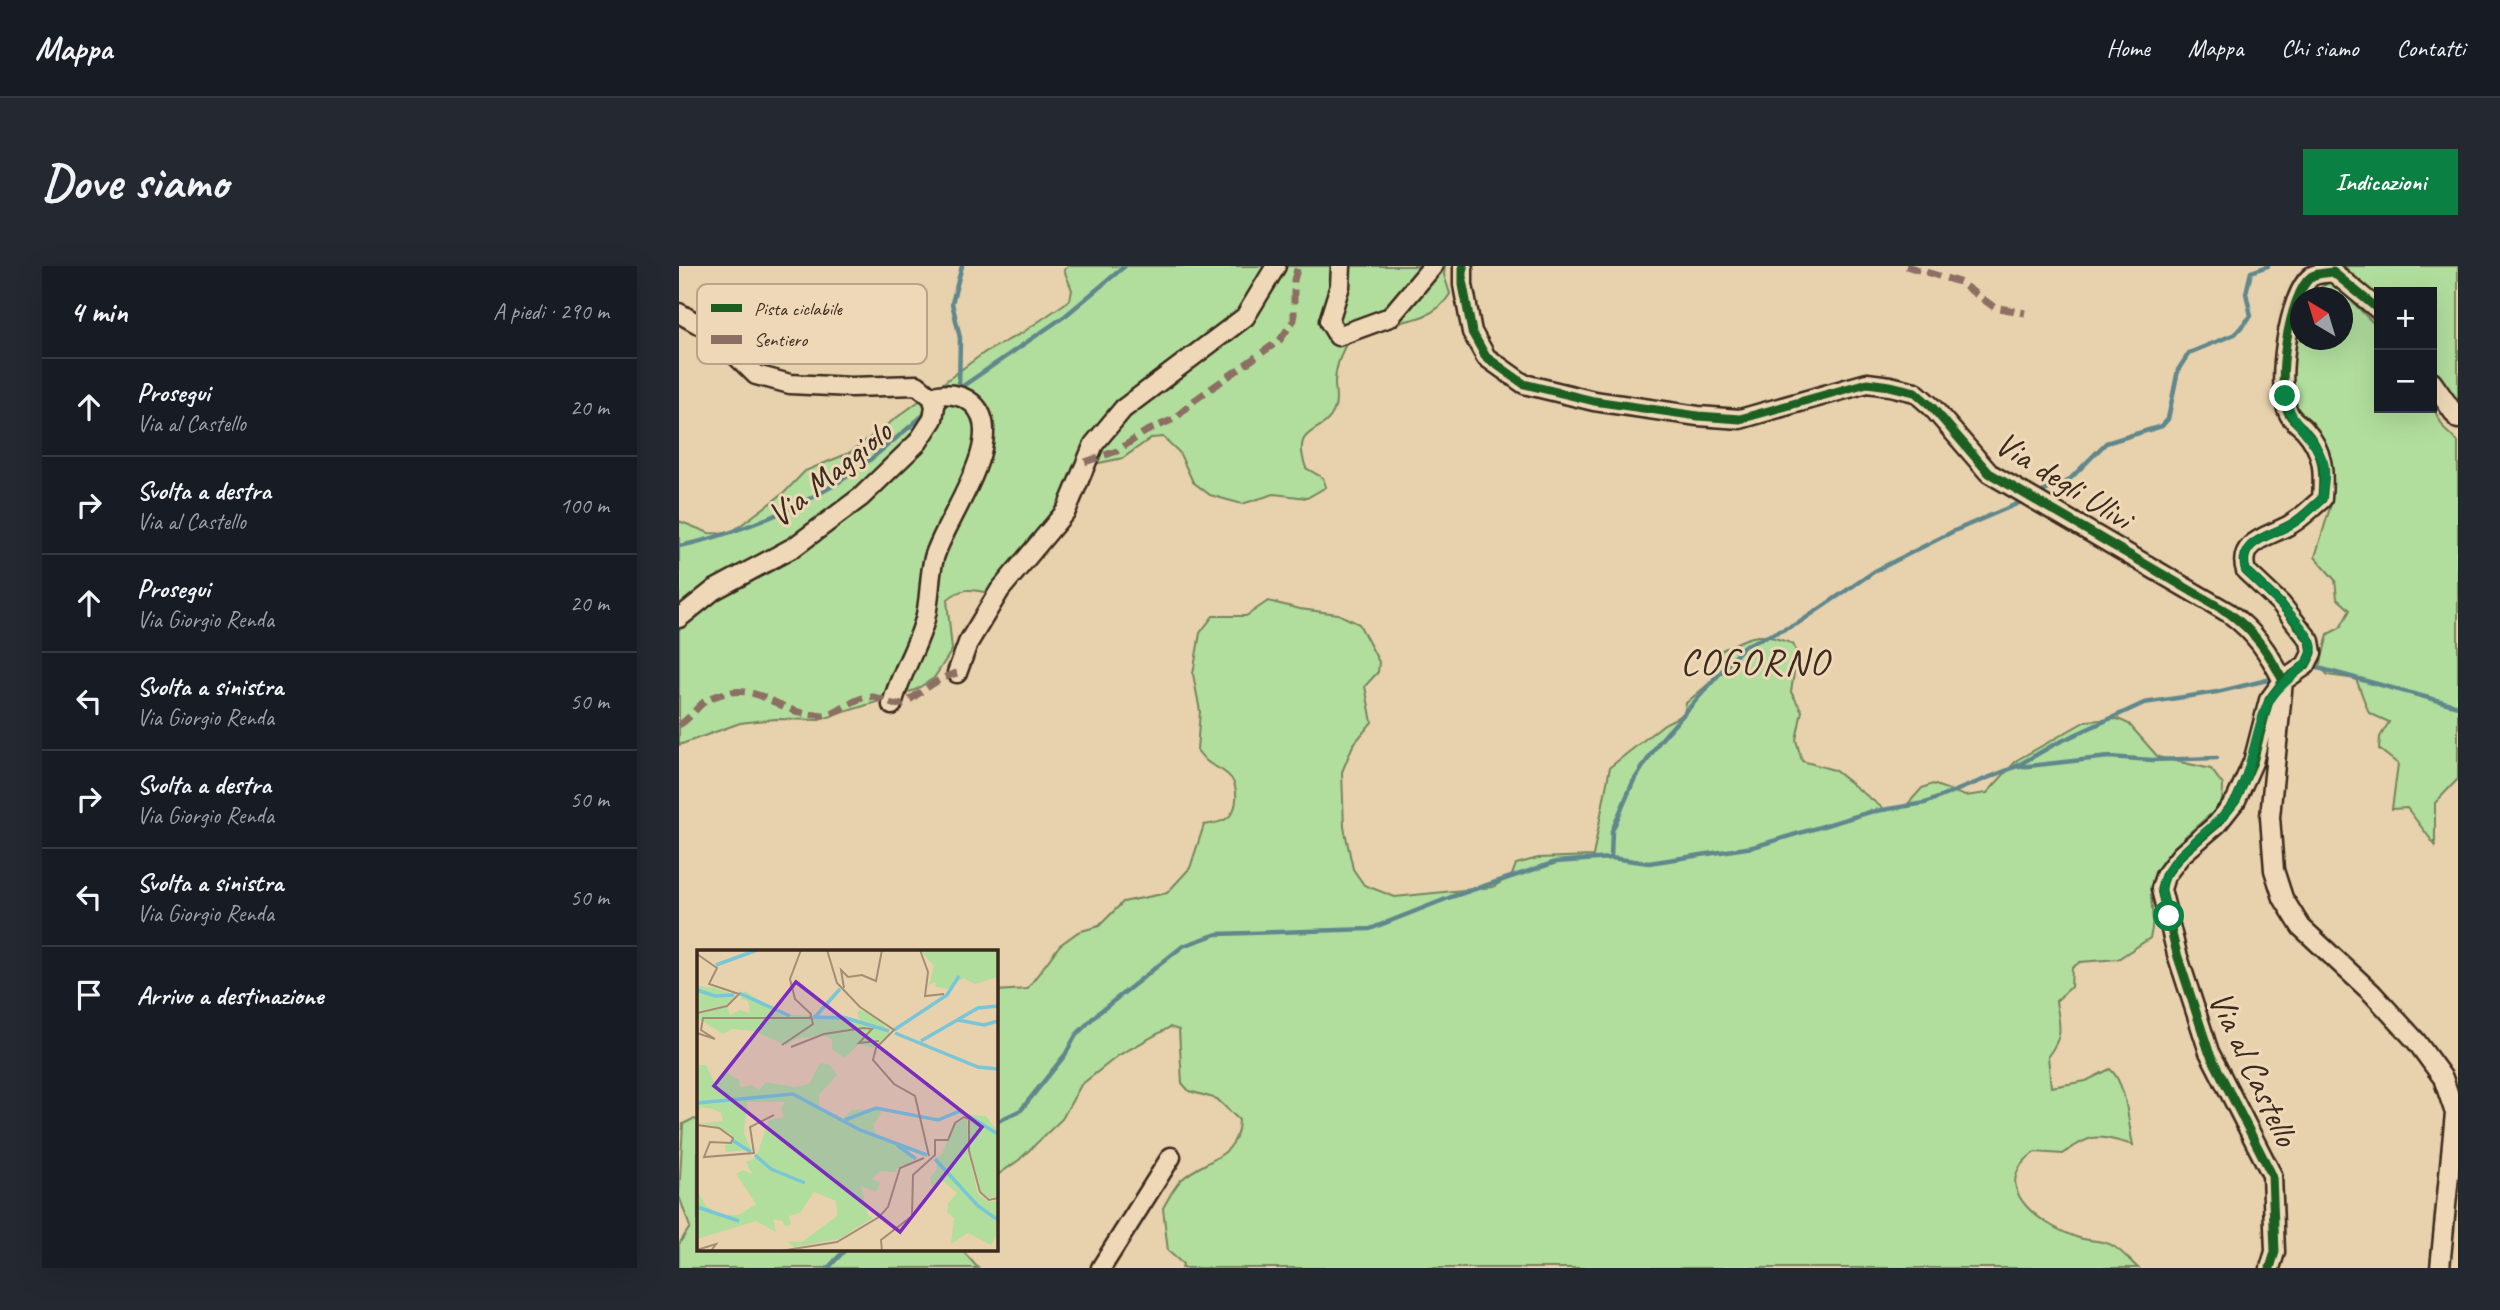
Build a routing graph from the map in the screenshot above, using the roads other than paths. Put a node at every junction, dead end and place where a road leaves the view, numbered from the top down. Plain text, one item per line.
1 (1276, 266) edge
2 (1341, 266) edge
3 (1433, 266) edge
4 (1463, 266) edge
5 (2374, 306) edge
6 (679, 313) edge
7 (697, 323) edge
8 (744, 364) edge
9 (2437, 389) edge
10 (932, 397) junction
11 (2458, 419) edge
12 (679, 618) edge
13 (957, 673) dead end
14 (2283, 681) junction
15 (892, 705) dead end
16 (1171, 1157) dead end
17 (1101, 1268) edge
18 (2270, 1268) edge
19 (2440, 1268) edge

1 - 13 street
2 - 3 street
4 - 14 street, Via degli Ulivi
5 - 14 street, Via al Castello
6 - 7 street, Via Maggiolo
8 - 10 street, Via Maggiolo
9 - 11 street
10 - 12 street, Via Maggiolo
10 - 15 street
14 - 18 street, Via al Castello
14 - 19 street
16 - 17 street

